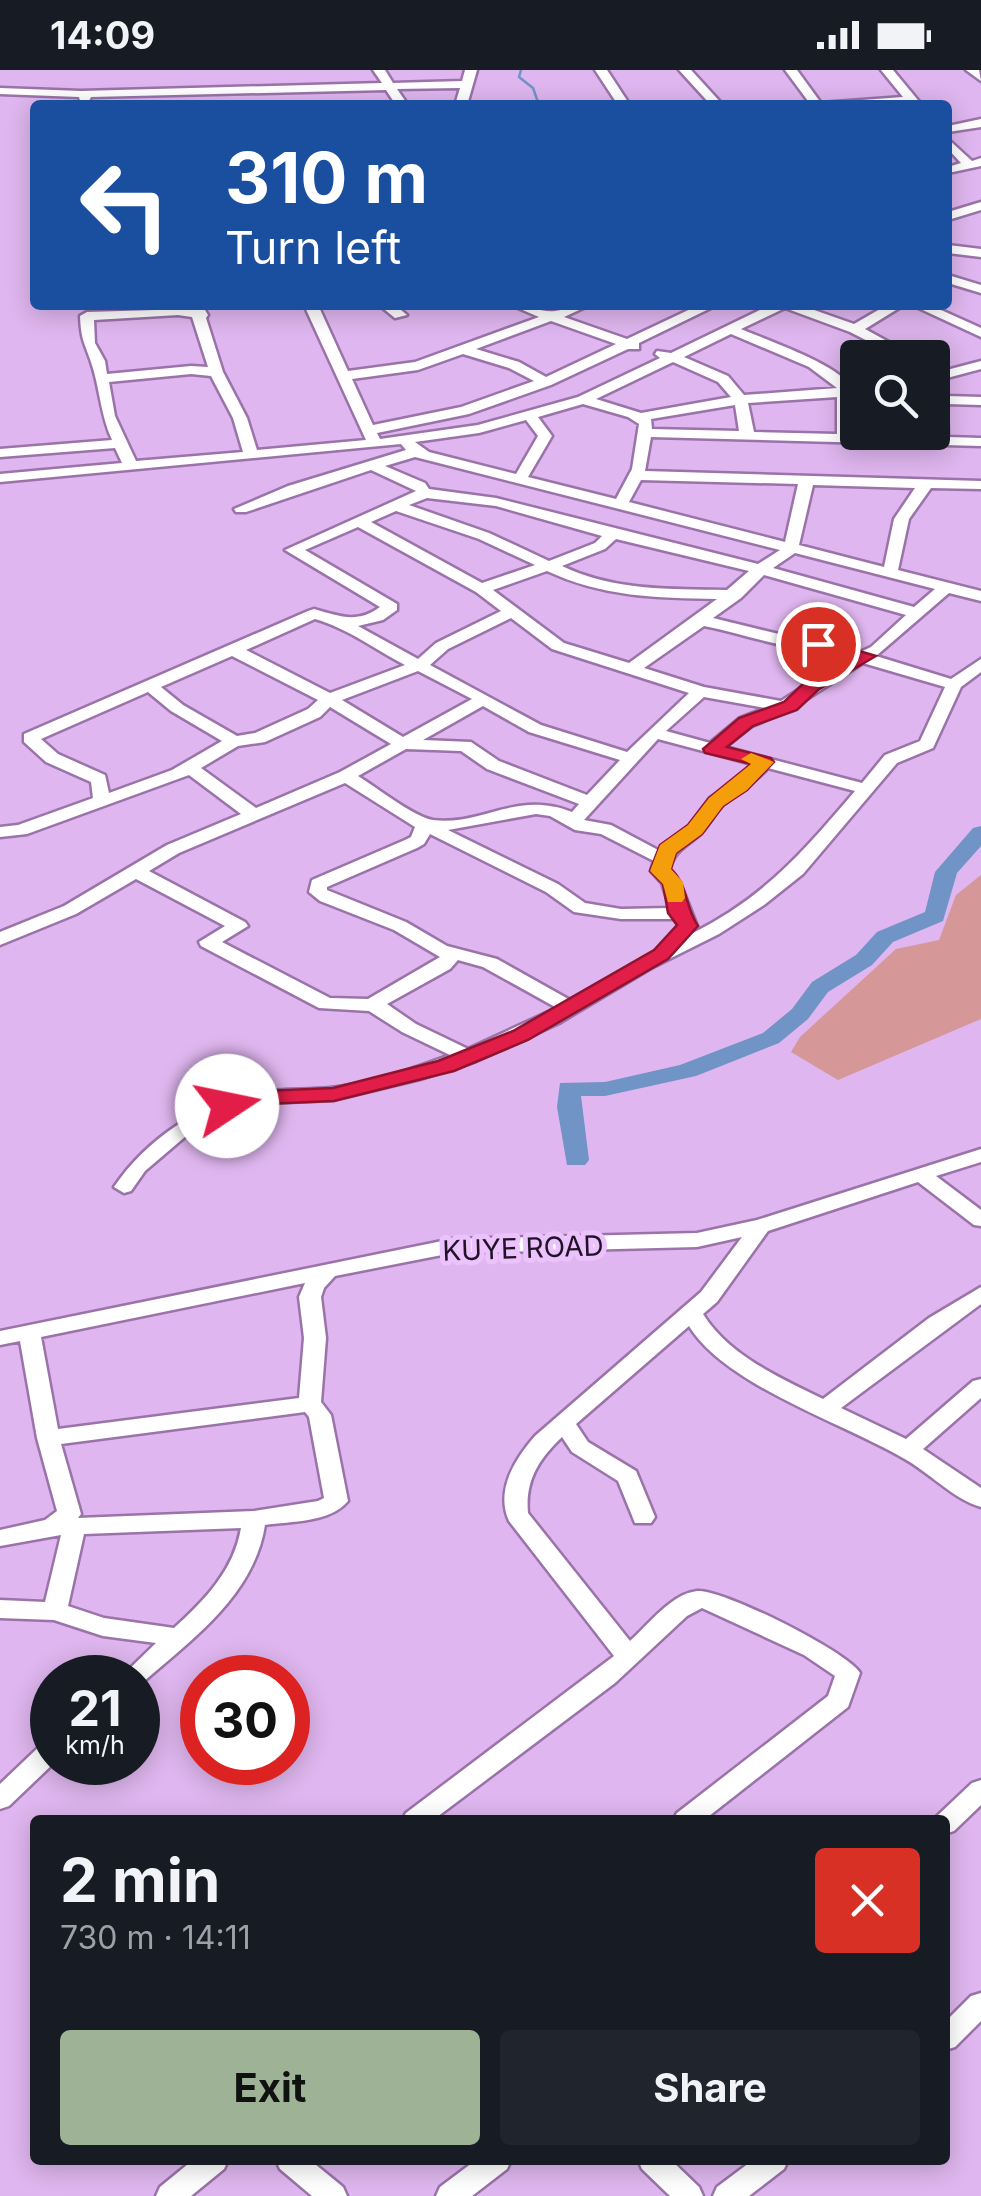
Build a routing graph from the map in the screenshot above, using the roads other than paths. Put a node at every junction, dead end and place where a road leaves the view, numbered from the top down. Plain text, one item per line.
1 (378, 70) edge
2 (471, 70) edge
3 (601, 70) edge
4 (685, 70) edge
5 (813, 70) edge
6 (887, 70) edge
7 (972, 70) edge
8 (793, 73) edge
9 (981, 78) edge
10 (468, 84) junction
11 (393, 88) junction
12 (318, 89) junction
13 (0, 91) edge
14 (83, 99) edge
15 (308, 100) edge
16 (399, 100) edge
17 (463, 100) edge
18 (621, 100) edge
19 (713, 100) edge
20 (814, 100) edge
21 (912, 100) edge
22 (981, 123) edge
23 (952, 128) edge
24 (952, 146) edge
25 (975, 164) edge
26 (980, 207) edge
27 (952, 215) edge
28 (976, 252) edge
29 (952, 273) edge
30 (952, 278) edge
31 (981, 289) edge
32 (198, 310) edge
33 (313, 310) edge
34 (393, 310) edge
35 (530, 310) edge
36 (568, 310) edge
37 (701, 310) edge
38 (711, 310) edge
39 (774, 310) edge
40 (800, 310) edge
41 (888, 310) edge
42 (930, 310) edge
43 (400, 315) dead end
44 (547, 317) junction
45 (736, 327) junction
46 (855, 328) junction
47 (981, 334) edge
48 (878, 340) edge
49 (628, 344) junction
50 (466, 350) junction
51 (669, 357) junction
52 (981, 365) edge
53 (950, 370) edge
54 (216, 372) junction
55 (345, 376) junction
56 (102, 379) junction
57 (546, 382) junction
58 (840, 387) edge
59 (840, 392) edge
60 (742, 399) junction
61 (583, 400) junction
62 (950, 400) edge
63 (981, 401) edge
64 (531, 417) junction
65 (640, 417) junction
66 (647, 433) junction
67 (747, 436) junction
68 (372, 437) junction
69 (840, 439) edge
70 (950, 439) edge
71 (981, 442) edge
72 (122, 443) junction
73 (410, 446) junction
74 (0, 452) edge
75 (251, 456) junction
76 (131, 466) junction
77 (372, 466) junction
78 (634, 475) junction
79 (0, 478) edge
80 (521, 478) junction
81 (806, 482) junction
82 (926, 484) junction
83 (981, 485) edge
84 (426, 493) junction
85 (622, 502) junction
86 (397, 506) junction
87 (241, 509) dead end
88 (672, 517) junction
89 (360, 522) junction
90 (612, 534) junction
91 (638, 540) junction
92 (791, 549) junction
93 (547, 563) junction
94 (760, 570) junction
95 (890, 572) junction
96 (946, 588) junction
97 (481, 589) junction
98 (735, 595) junction
99 (981, 596) edge
100 (511, 612) junction
101 (916, 613) junction
102 (701, 622) junction
103 (348, 624) junction
104 (230, 648) junction
105 (867, 656) junction
106 (981, 664) edge
107 (420, 665) junction
108 (630, 670) junction
109 (954, 685) junction
110 (150, 686) junction
111 (701, 690) junction
112 (328, 698) junction
113 (484, 699) junction
114 (784, 707) junction
115 (654, 732) junction
116 (234, 742) junction
117 (402, 744) junction
118 (712, 749) junction
119 (630, 758) junction
120 (764, 762) junction
121 (190, 768) junction
122 (346, 776) junction
123 (866, 789) junction
124 (102, 801) junction
125 (590, 802) junction
126 (553, 808) junction
127 (254, 816) junction
128 (424, 825) junction
129 (0, 832) edge
130 (663, 859) junction
131 (135, 872) junction
132 (678, 913) junction
133 (0, 939) edge
134 (448, 951) junction
135 (661, 955) junction
136 (372, 1005) junction
137 (570, 1008) junction
138 (469, 1057) junction
139 (981, 1155) edge
140 (920, 1174) junction
141 (124, 1187) dead end
142 (981, 1220) edge
143 (761, 1226) junction
144 (327, 1273) junction
145 (981, 1294) edge
146 (709, 1297) junction
147 (29, 1332) junction
148 (0, 1338) edge
149 (981, 1386) edge
150 (310, 1404) junction
151 (826, 1408) junction
152 (564, 1422) junction
153 (48, 1438) junction
154 (908, 1450) junction
155 (981, 1499) edge
156 (643, 1517) dead end
157 (254, 1519) junction
158 (63, 1528) junction
159 (0, 1538) edge
160 (0, 1609) edge
161 (54, 1611) junction
162 (176, 1638) junction
163 (157, 1655) edge
164 (628, 1655) junction
165 (30, 1771) edge
166 (981, 1790) edge
167 (0, 1799) edge
168 (423, 1815) edge
169 (692, 1815) edge
170 (950, 1819) edge
171 (981, 2004) edge
172 (950, 2033) edge
173 (208, 2165) edge
174 (296, 2165) edge
175 (490, 2165) edge
176 (657, 2165) edge
177 (767, 2165) edge
178 (170, 2196) edge
179 (334, 2196) edge
180 (450, 2196) edge
181 (689, 2196) edge
182 (727, 2196) edge

1 - 11 street
2 - 10 street
3 - 18 street
4 - 19 street
5 - 8 street
6 - 21 street
7 - 9 street
8 - 20 street
10 - 11 street
10 - 17 street
11 - 12 street
11 - 16 street
12 - 14 street
12 - 15 street
13 - 14 street
22 - 23 street
24 - 25 street
26 - 27 street
28 - 29 street
30 - 31 street
32 - 54 street
32 - 56 street
33 - 55 street
34 - 43 street
35 - 44 street
36 - 44 street
37 - 49 street
38 - 45 street
39 - 45 street
40 - 46 street
41 - 46 street
42 - 47 street
44 - 49 street
44 - 50 street
45 - 51 street
45 - 58 street
46 - 48 street
49 - 51 street
49 - 57 street
50 - 55 street
50 - 57 street
51 - 60 street
51 - 61 street
52 - 53 street
54 - 56 street
54 - 75 street
55 - 68 street
56 - 72 street
57 - 68 street
59 - 60 street
60 - 65 street
60 - 67 street
61 - 64 street
61 - 65 street
62 - 63 street
64 - 73 street
64 - 80 street
65 - 66 street
66 - 67 street
66 - 78 street
67 - 69 street
68 - 73 street
68 - 75 street
70 - 71 street
72 - 74 street
72 - 76 street
73 - 77 street
73 - 80 street
75 - 76 street
76 - 79 street
77 - 84 street
77 - 87 street
78 - 81 street
78 - 85 street
80 - 85 street
81 - 82 street
81 - 92 street
82 - 83 street
82 - 95 street
84 - 86 street
84 - 90 street
85 - 88 street
86 - 89 street
86 - 93 street
88 - 91 street
88 - 92 street
89 - 97 street
89 - 103 street
90 - 91 street
90 - 93 street
91 - 94 street
92 - 94 street
92 - 95 street
93 - 97 street
93 - 98 street
94 - 98 street
94 - 101 street
95 - 96 street
96 - 99 street
96 - 101 street
97 - 100 street
98 - 102 street
100 - 107 street
100 - 108 street
101 - 105 street
102 - 105 street
102 - 108 street
103 - 104 street
103 - 107 street
104 - 110 street
104 - 112 street
105 - 109 street
105 - 114 street
106 - 109 street
107 - 112 street
107 - 113 street
108 - 111 street
109 - 123 street
110 - 116 street
110 - 124 street
111 - 114 street
111 - 115 street
112 - 116 street
112 - 117 street
113 - 117 street
113 - 119 street
114 - 118 street
115 - 118 street
115 - 119 street
116 - 121 street
117 - 122 street
117 - 125 street
118 - 120 street
119 - 125 street
120 - 123 street
120 - 130 street
121 - 124 street
121 - 127 street
122 - 127 street
122 - 128 street
123 - 135 street
124 - 129 street
125 - 126 street
126 - 128 street
126 - 130 street
127 - 131 street
128 - 132 street
128 - 134 street
130 - 132 street
131 - 133 street
131 - 136 street
132 - 135 street
134 - 136 street
134 - 137 street
135 - 137 street
136 - 138 street
137 - 138 street
138 - 141 street
139 - 140 street, KUYE ROAD
140 - 142 street
140 - 143 street, KUYE ROAD
143 - 144 street, KUYE ROAD
143 - 146 street
144 - 147 street, KUYE ROAD
144 - 150 street
145 - 151 street
146 - 151 street
146 - 152 street
147 - 148 street, KUYE ROAD
147 - 153 street
149 - 154 street
150 - 153 street
150 - 157 street
151 - 154 street
152 - 156 street
152 - 164 street
153 - 158 street
154 - 155 street
157 - 158 street
157 - 162 street
158 - 159 street
158 - 161 street
160 - 161 street
161 - 162 street
162 - 163 street
164 - 168 street
164 - 169 street
165 - 167 street
166 - 170 street
171 - 172 street
173 - 178 street
174 - 179 street
175 - 180 street
176 - 181 street
177 - 182 street

